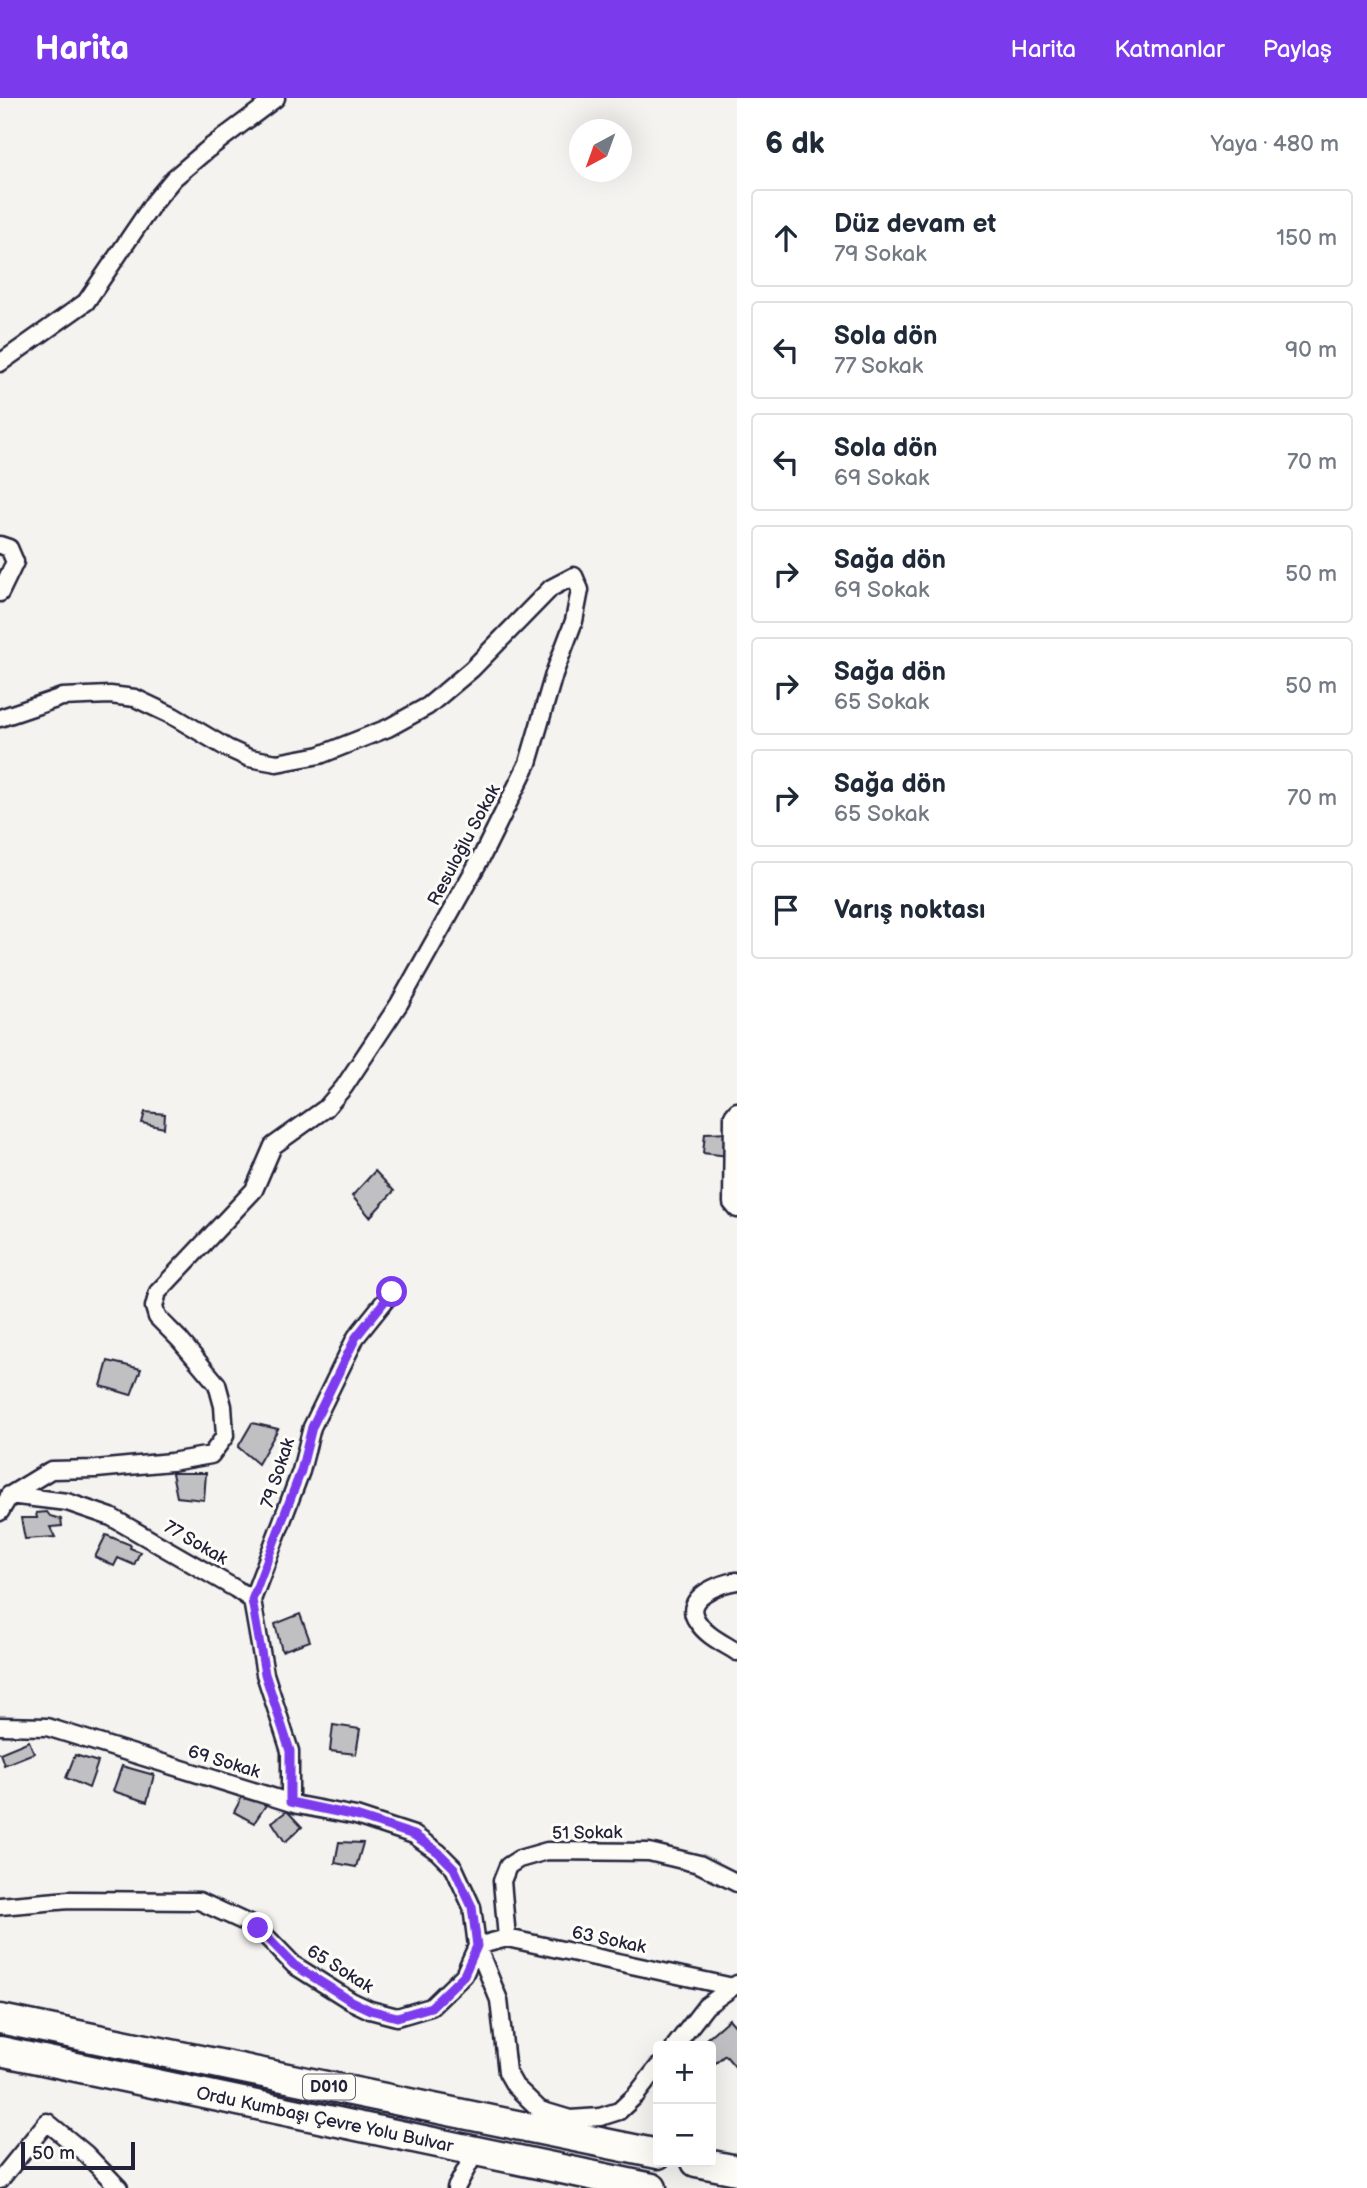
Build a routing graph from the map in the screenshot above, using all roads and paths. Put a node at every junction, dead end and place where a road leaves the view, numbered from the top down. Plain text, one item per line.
1 (276, 98) edge
2 (0, 363) edge
3 (0, 545) edge
4 (0, 593) edge
5 (0, 718) edge
6 (737, 1111) edge
7 (737, 1209) edge
8 (392, 1292) dead end
9 (5, 1494) edge
10 (0, 1512) edge
11 (737, 1581) edge
12 (252, 1600) junction
13 (737, 1652) edge
14 (0, 1726) edge
15 (290, 1802) junction
16 (737, 1883) edge
17 (0, 1906) edge
18 (507, 1938) junction
19 (477, 1946) junction
20 (735, 1986) edge
21 (0, 2019) edge
22 (679, 2041) edge
23 (0, 2052) edge
24 (653, 2073) edge
25 (476, 2151) junction
26 (653, 2153) edge
27 (716, 2166) edge
28 (737, 2170) edge
29 (0, 2180) edge
30 (119, 2188) edge
31 (456, 2188) edge
32 (652, 2188) edge

1 - 2 street
3 - 4 street
5 - 9 street, Resuloğlu Sokak
6 - 7 street
8 - 12 street, 79 Sokak
9 - 10 street
9 - 12 street, 77 Sokak
11 - 13 street
12 - 15 street
14 - 15 street, 69 Sokak
15 - 19 street, 69 Sokak
16 - 18 street, 51 Sokak
17 - 19 street, 65 Sokak
18 - 19 street, 63 Sokak
18 - 20 street, 63 Sokak
19 - 24 street, 69 Sokak
20 - 22 street
21 - 26 highway, Ordu Kumbaşı Çevre Yolu Bulvar / D010
23 - 25 highway, Ordu Kumbaşı Çevre Yolu Bulvar / D010
25 - 31 street
25 - 32 highway, Ordu Kumbaşı Çevre Yolu Bulvar / D010
27 - 28 highway
29 - 30 street

